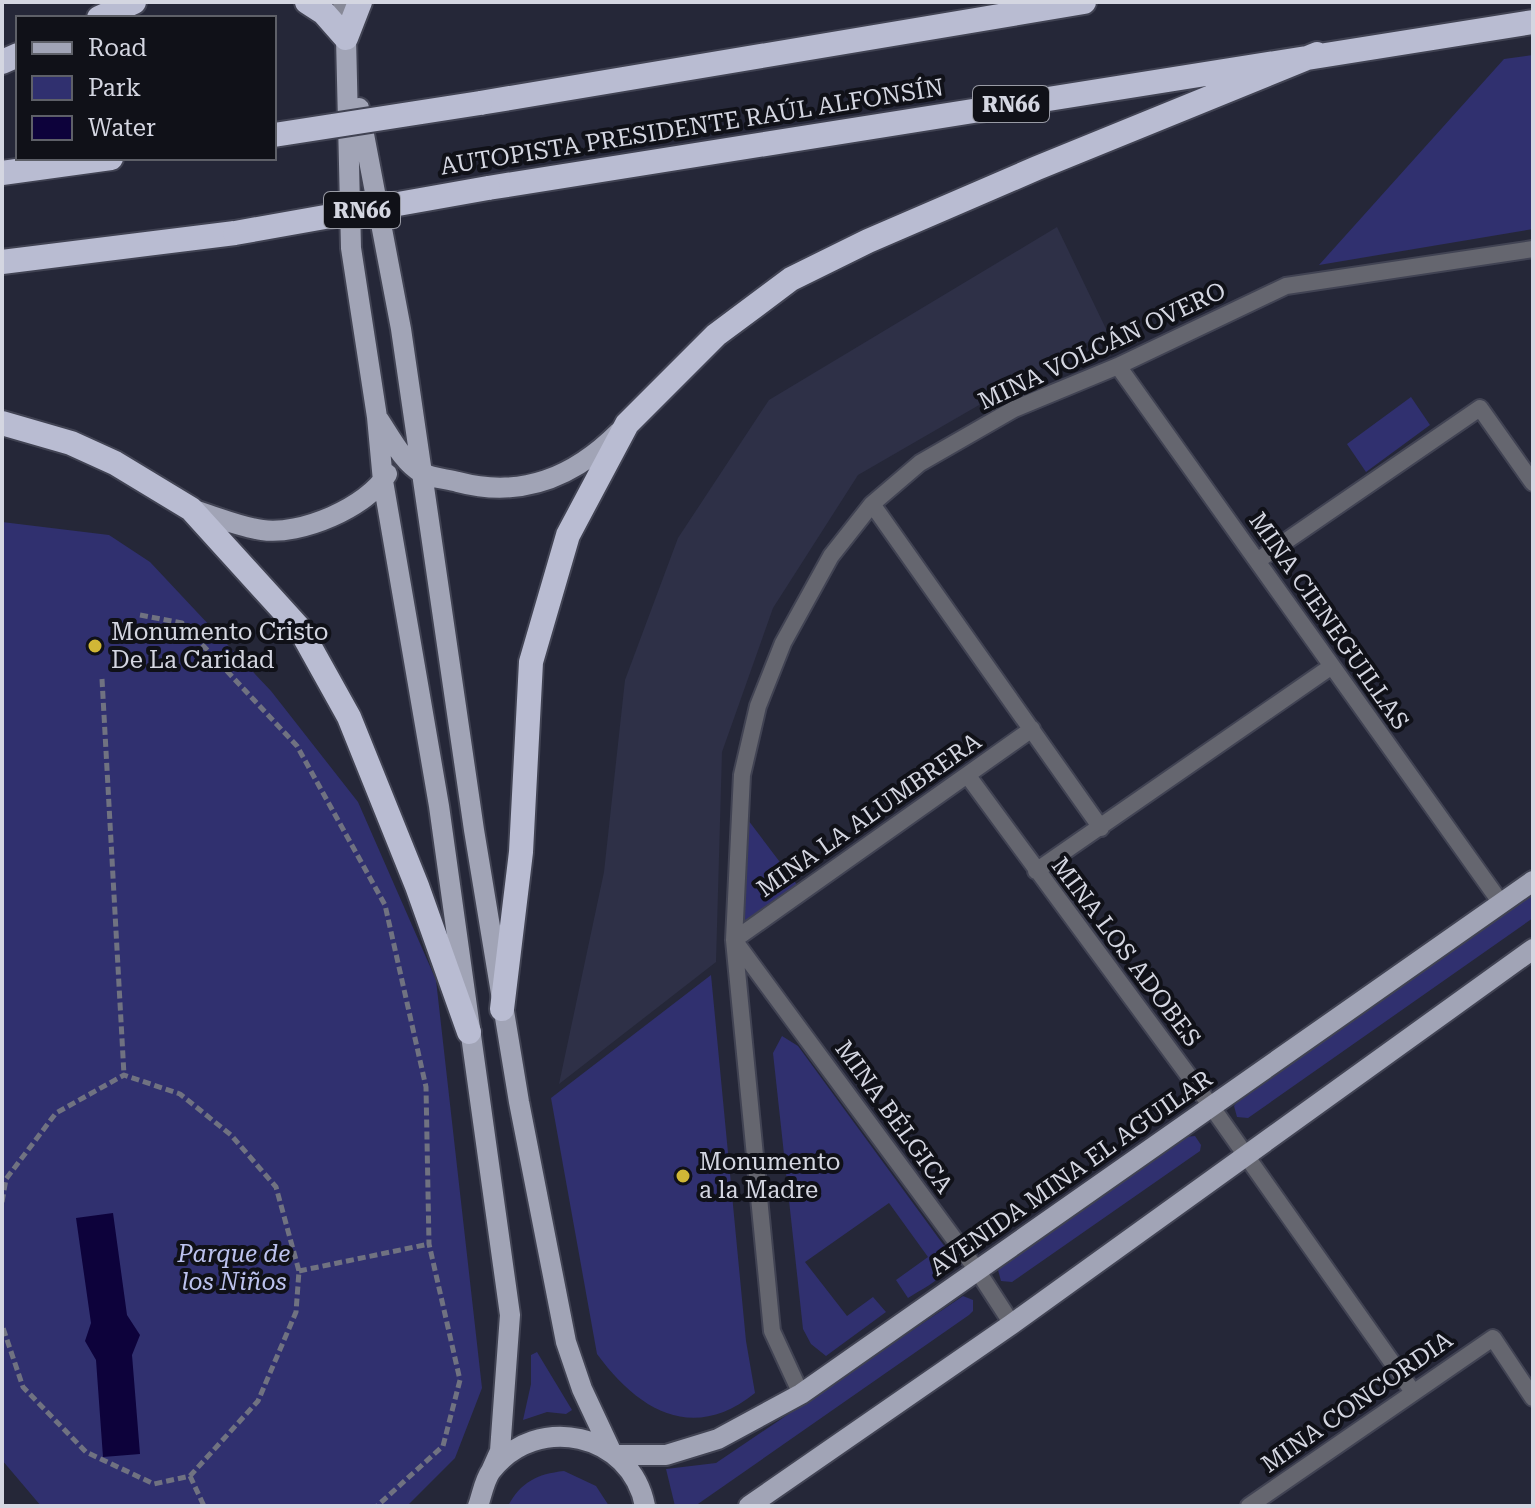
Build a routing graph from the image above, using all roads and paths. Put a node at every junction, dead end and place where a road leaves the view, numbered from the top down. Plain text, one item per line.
1 (134, 2) edge
2 (307, 2) edge
3 (341, 2) edge
4 (360, 2) edge
5 (1084, 2) edge
6 (103, 16) edge
7 (1533, 22) edge
8 (346, 38) junction
9 (1317, 54) junction
10 (276, 135) edge
11 (96, 160) edge
12 (2, 173) edge
13 (1533, 249) edge
14 (2, 262) edge
15 (1118, 366) junction
16 (411, 409) junction
17 (377, 417) junction
18 (2, 423) edge
19 (627, 424) junction
20 (400, 451) junction
21 (422, 473) junction
22 (383, 481) junction
23 (1533, 483) edge
24 (872, 504) junction
25 (191, 509) junction
26 (1257, 561) junction
27 (140, 615) dead end
28 (1332, 666) junction
29 (102, 679) dead end
30 (1032, 729) junction
31 (968, 776) junction
32 (1101, 828) junction
33 (1036, 871) junction
34 (1533, 881) edge
35 (1501, 903) junction
36 (734, 940) junction
37 (1533, 949) edge
38 (502, 1009) junction
39 (469, 1032) junction
40 (124, 1075) junction
41 (1211, 1106) junction
42 (1245, 1154) junction
43 (2, 1202) edge
44 (429, 1244) junction
45 (977, 1270) junction
46 (299, 1271) junction
47 (1012, 1324) junction
48 (2, 1325) edge
49 (1413, 1392) junction
50 (801, 1394) junction
51 (1533, 1398) edge
52 (614, 1453) junction
53 (190, 1476) junction
54 (488, 1477) junction
55 (204, 1506) edge
56 (377, 1506) edge
57 (471, 1506) edge
58 (478, 1506) edge
59 (645, 1506) edge
60 (749, 1506) edge
61 (1249, 1506) edge

1 - 6 highway
2 - 8 highway
3 - 8 main road
4 - 8 highway
5 - 10 highway, bridge
7 - 9 highway, AUTOPISTA PRESIDENTE RAÚL ALFONSÍN / RN66
8 - 16 main road
8 - 17 main road
9 - 14 highway, AUTOPISTA PRESIDENTE RAÚL ALFONSÍN / RN66, bridge
9 - 19 highway
11 - 12 highway
13 - 15 street, MINA VOLCÁN OVERO
15 - 24 street, MINA VOLCÁN OVERO
15 - 26 street, MINA CIENEGUILLAS
16 - 20 main road
16 - 21 main road
17 - 20 main road
17 - 22 main road
18 - 25 highway
19 - 21 main road
19 - 38 highway
20 - 21 main road
20 - 22 main road
21 - 38 main road
22 - 25 main road
22 - 39 main road
23 - 26 street
24 - 30 street
24 - 36 street, MINA VOLCÁN OVERO
25 - 39 highway
26 - 28 street, MINA CIENEGUILLAS
27 - 44 path
28 - 32 street
28 - 35 street, MINA CIENEGUILLAS
29 - 40 path
30 - 31 street, MINA LA ALUMBRERA
30 - 32 street
31 - 33 street, MINA LOS ADOBES
31 - 36 street, MINA LA ALUMBRERA
32 - 33 street
33 - 41 street, MINA LOS ADOBES
34 - 35 main road, AVENIDA MINA EL AGUILAR
35 - 41 main road, AVENIDA MINA EL AGUILAR
36 - 45 street, MINA BÉLGICA
36 - 50 street, MINA VOLCÁN OVERO
37 - 42 main road
38 - 52 main road
39 - 54 main road
40 - 43 path
40 - 46 path
41 - 42 street, MINA LOS ADOBES
41 - 45 main road, AVENIDA MINA EL AGUILAR
42 - 47 main road
42 - 49 street, MINA LOS ADOBES
44 - 46 path
44 - 56 path
45 - 47 street, MINA BÉLGICA
45 - 50 main road, AVENIDA MINA EL AGUILAR
46 - 53 path
47 - 60 main road
48 - 53 path
49 - 51 street, MINA CONCORDIA
49 - 61 street, MINA CONCORDIA
50 - 52 main road, AVENIDA MINA EL AGUILAR
52 - 54 main road
52 - 59 main road
53 - 55 path
54 - 57 main road
54 - 58 main road

